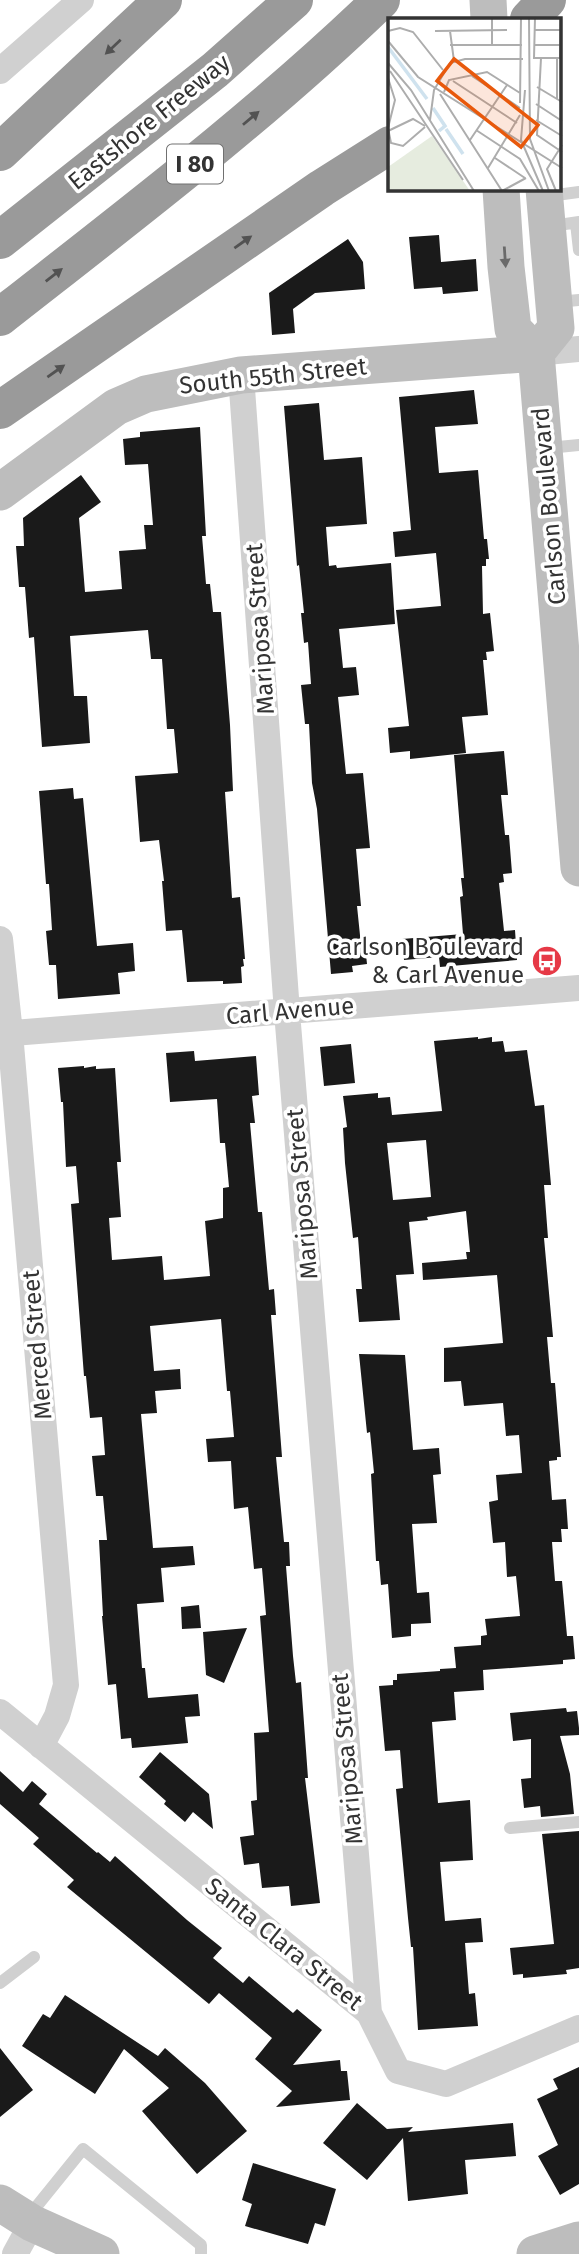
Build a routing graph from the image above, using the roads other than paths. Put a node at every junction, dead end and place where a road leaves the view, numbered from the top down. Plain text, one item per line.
1 (81, 0) edge
2 (163, 0) edge
3 (294, 0) edge
4 (381, 0) edge
5 (488, 0) edge
6 (489, 18) edge
7 (0, 71) edge
8 (388, 146) edge
9 (0, 152) edge
10 (501, 191) edge
11 (562, 208) edge
12 (0, 240) edge
13 (579, 250) edge
14 (566, 301) edge
15 (0, 317) edge
16 (579, 349) edge
17 (536, 353) junction
18 (241, 375) junction
19 (0, 410) edge
20 (561, 447) edge
21 (0, 492) edge
22 (579, 868) edge
23 (0, 939) edge
24 (579, 988) edge
25 (287, 1012) junction
26 (5, 1033) edge
27 (0, 1712) edge
28 (41, 1746) junction
29 (579, 1822) edge
30 (510, 1828) dead end
31 (34, 1957) dead end
32 (0, 1983) edge
33 (369, 2013) junction
34 (579, 2028) edge
35 (18, 2225) edge
36 (101, 2254) edge
37 (201, 2254) edge

1 - 7 street
2 -> 9 highway
3 - 12 highway, Eastshore Freeway / I 80
15 -> 4 highway, I 80
5 - 6 main road
19 -> 8 highway
10 -> 17 main road
11 - 13 lane
11 - 14 main road
14 - 17 main road
16 - 17 street
17 - 18 main road, South 55th Street
17 - 20 main road, Carlson Boulevard
18 - 21 main road, South 55th Street
18 - 25 street, Mariposa Street
20 - 22 main road, Carlson Boulevard
23 - 26 street, Merced Street
24 - 25 street, Carl Avenue
25 - 26 street, Carl Avenue
25 - 33 street, Mariposa Street
26 - 28 street, Merced Street
27 - 28 street, Santa Clara Street
28 - 33 street, Santa Clara Street
29 - 30 lane
31 - 32 lane
33 - 34 street, Santa Clara Street
35 - 36 main road
35 - 37 lane

